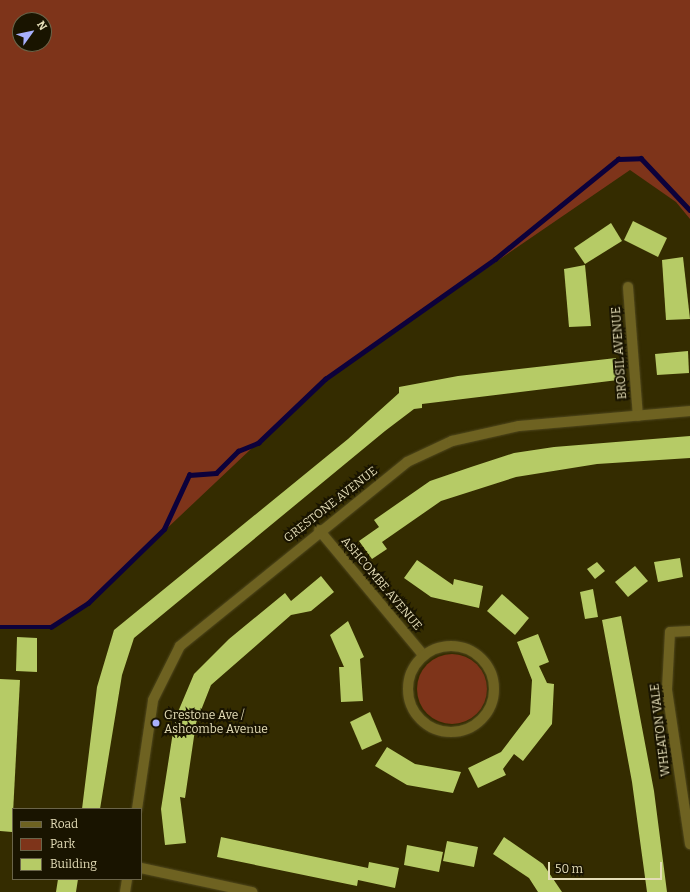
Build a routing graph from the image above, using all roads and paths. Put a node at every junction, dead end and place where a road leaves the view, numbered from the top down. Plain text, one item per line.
1 (628, 287) dead end
2 (690, 411) edge
3 (638, 416) junction
4 (319, 530) junction
5 (690, 631) edge
6 (423, 655) junction
7 (137, 808) edge
8 (690, 844) edge
9 (142, 868) edge
10 (127, 880) edge
11 (125, 892) edge
12 (252, 892) edge

1 - 3 street, BROSIL AVENUE
2 - 3 street, GRESTONE AVENUE
3 - 4 street, GRESTONE AVENUE
4 - 6 street, ASHCOMBE AVENUE
4 - 7 street, GRESTONE AVENUE
5 - 8 street, WHEATON VALE
6 - 6 street
9 - 12 street
10 - 11 street

